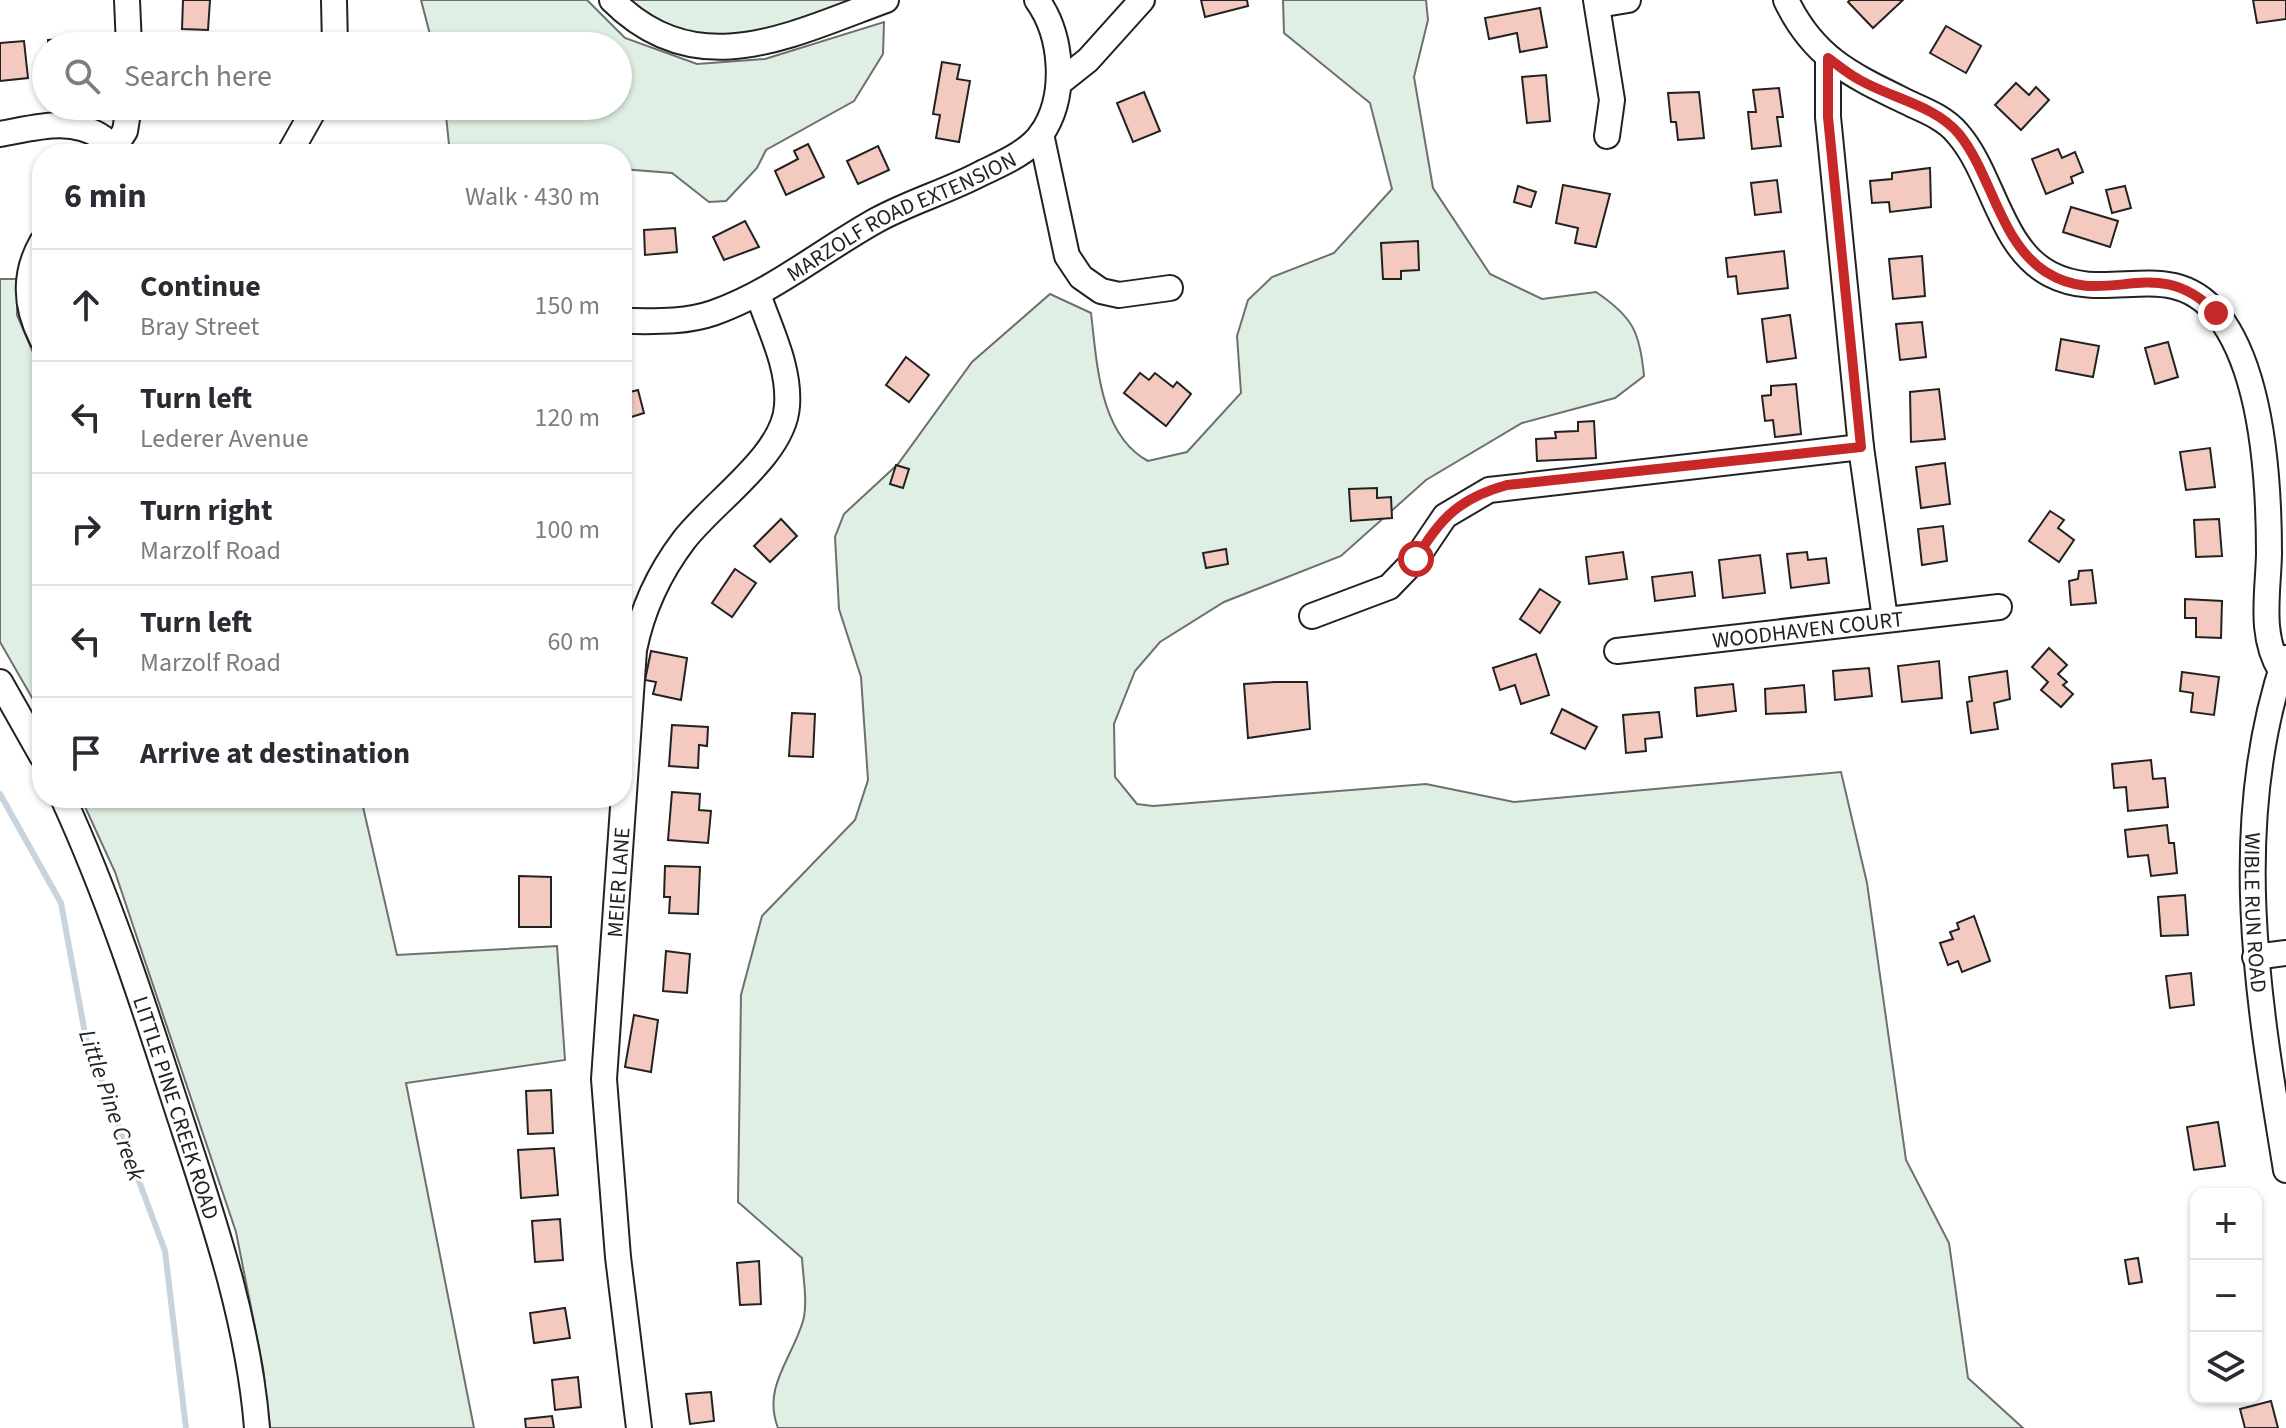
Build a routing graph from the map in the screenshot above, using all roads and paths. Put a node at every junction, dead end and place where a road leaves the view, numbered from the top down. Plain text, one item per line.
1 (127, 0) edge
2 (334, 0) edge
3 (612, 0) edge
4 (886, 0) edge
5 (1037, 0) edge
6 (1142, 0) edge
7 (1628, 0) edge
8 (1786, 0) edge
9 (1597, 3) edge
10 (128, 32) edge
11 (335, 32) edge
12 (1828, 58) junction
13 (1059, 83) junction
14 (127, 120) edge
15 (308, 120) edge
16 (0, 134) edge
17 (1041, 134) junction
18 (1607, 136) dead end
19 (106, 144) edge
20 (117, 144) edge
21 (295, 144) edge
22 (32, 259) edge
23 (1170, 288) dead end
24 (758, 294) junction
25 (32, 320) edge
26 (632, 321) edge
27 (1861, 447) junction
28 (1999, 607) dead end
29 (1312, 616) dead end
30 (1885, 619) junction
31 (1617, 651) dead end
32 (2284, 664) edge
33 (632, 679) edge
34 (0, 682) edge
35 (32, 738) edge
36 (67, 808) edge
37 (623, 808) edge
38 (2286, 953) edge
39 (2255, 957) junction
40 (2286, 1170) edge
41 (257, 1428) edge
42 (639, 1428) edge

1 - 10 street
2 - 11 street
3 - 4 street
5 - 13 street, MARZOLF ROAD EXTENSION
6 - 13 street
7 - 9 street
8 - 12 street
9 - 18 street
12 - 27 street
12 - 32 street
13 - 17 street, MARZOLF ROAD EXTENSION
14 - 20 street
15 - 21 street
16 - 19 street
17 - 23 street
17 - 24 street, MARZOLF ROAD EXTENSION
22 - 25 street
24 - 26 street, MARZOLF ROAD EXTENSION
24 - 33 street, MEIER LANE
27 - 29 street
27 - 30 street
28 - 30 street, WOODHAVEN COURT
30 - 31 street, WOODHAVEN COURT
32 - 39 street, WIBLE RUN ROAD
34 - 35 street
36 - 41 street, LITTLE PINE CREEK ROAD
37 - 42 street, MEIER LANE
38 - 39 street
39 - 40 street, WIBLE RUN ROAD

